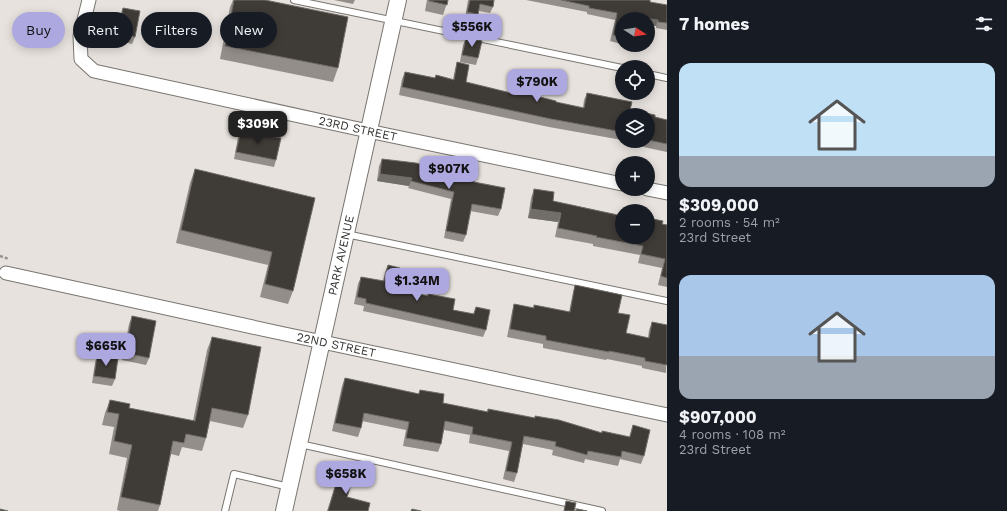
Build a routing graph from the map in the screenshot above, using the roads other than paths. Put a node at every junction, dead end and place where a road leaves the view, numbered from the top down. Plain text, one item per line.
1 (88, 0) edge
2 (294, 0) edge
3 (398, 0) edge
4 (393, 21) junction
5 (615, 67) edge
6 (655, 75) edge
7 (667, 78) edge
8 (368, 131) junction
9 (615, 183) edge
10 (655, 190) edge
11 (667, 193) edge
12 (346, 234) junction
13 (6, 274) dead end
14 (667, 301) edge
15 (321, 342) junction
16 (667, 415) edge
17 (299, 444) junction
18 (289, 487) junction
19 (225, 511) edge
20 (284, 511) edge
21 (602, 511) edge

1 - 8 street, 23RD STREET
2 - 4 lane
3 - 4 street, PARK AVENUE
4 - 5 lane
4 - 8 street, PARK AVENUE
6 - 7 lane
8 - 9 street, 23RD STREET
8 - 12 street, PARK AVENUE
10 - 11 street
12 - 14 lane
12 - 15 street, PARK AVENUE
13 - 15 street, 22ND STREET
15 - 16 street, 22ND STREET
15 - 17 street, PARK AVENUE
17 - 18 street, PARK AVENUE
17 - 21 lane
18 - 19 lane
18 - 20 street, PARK AVENUE

